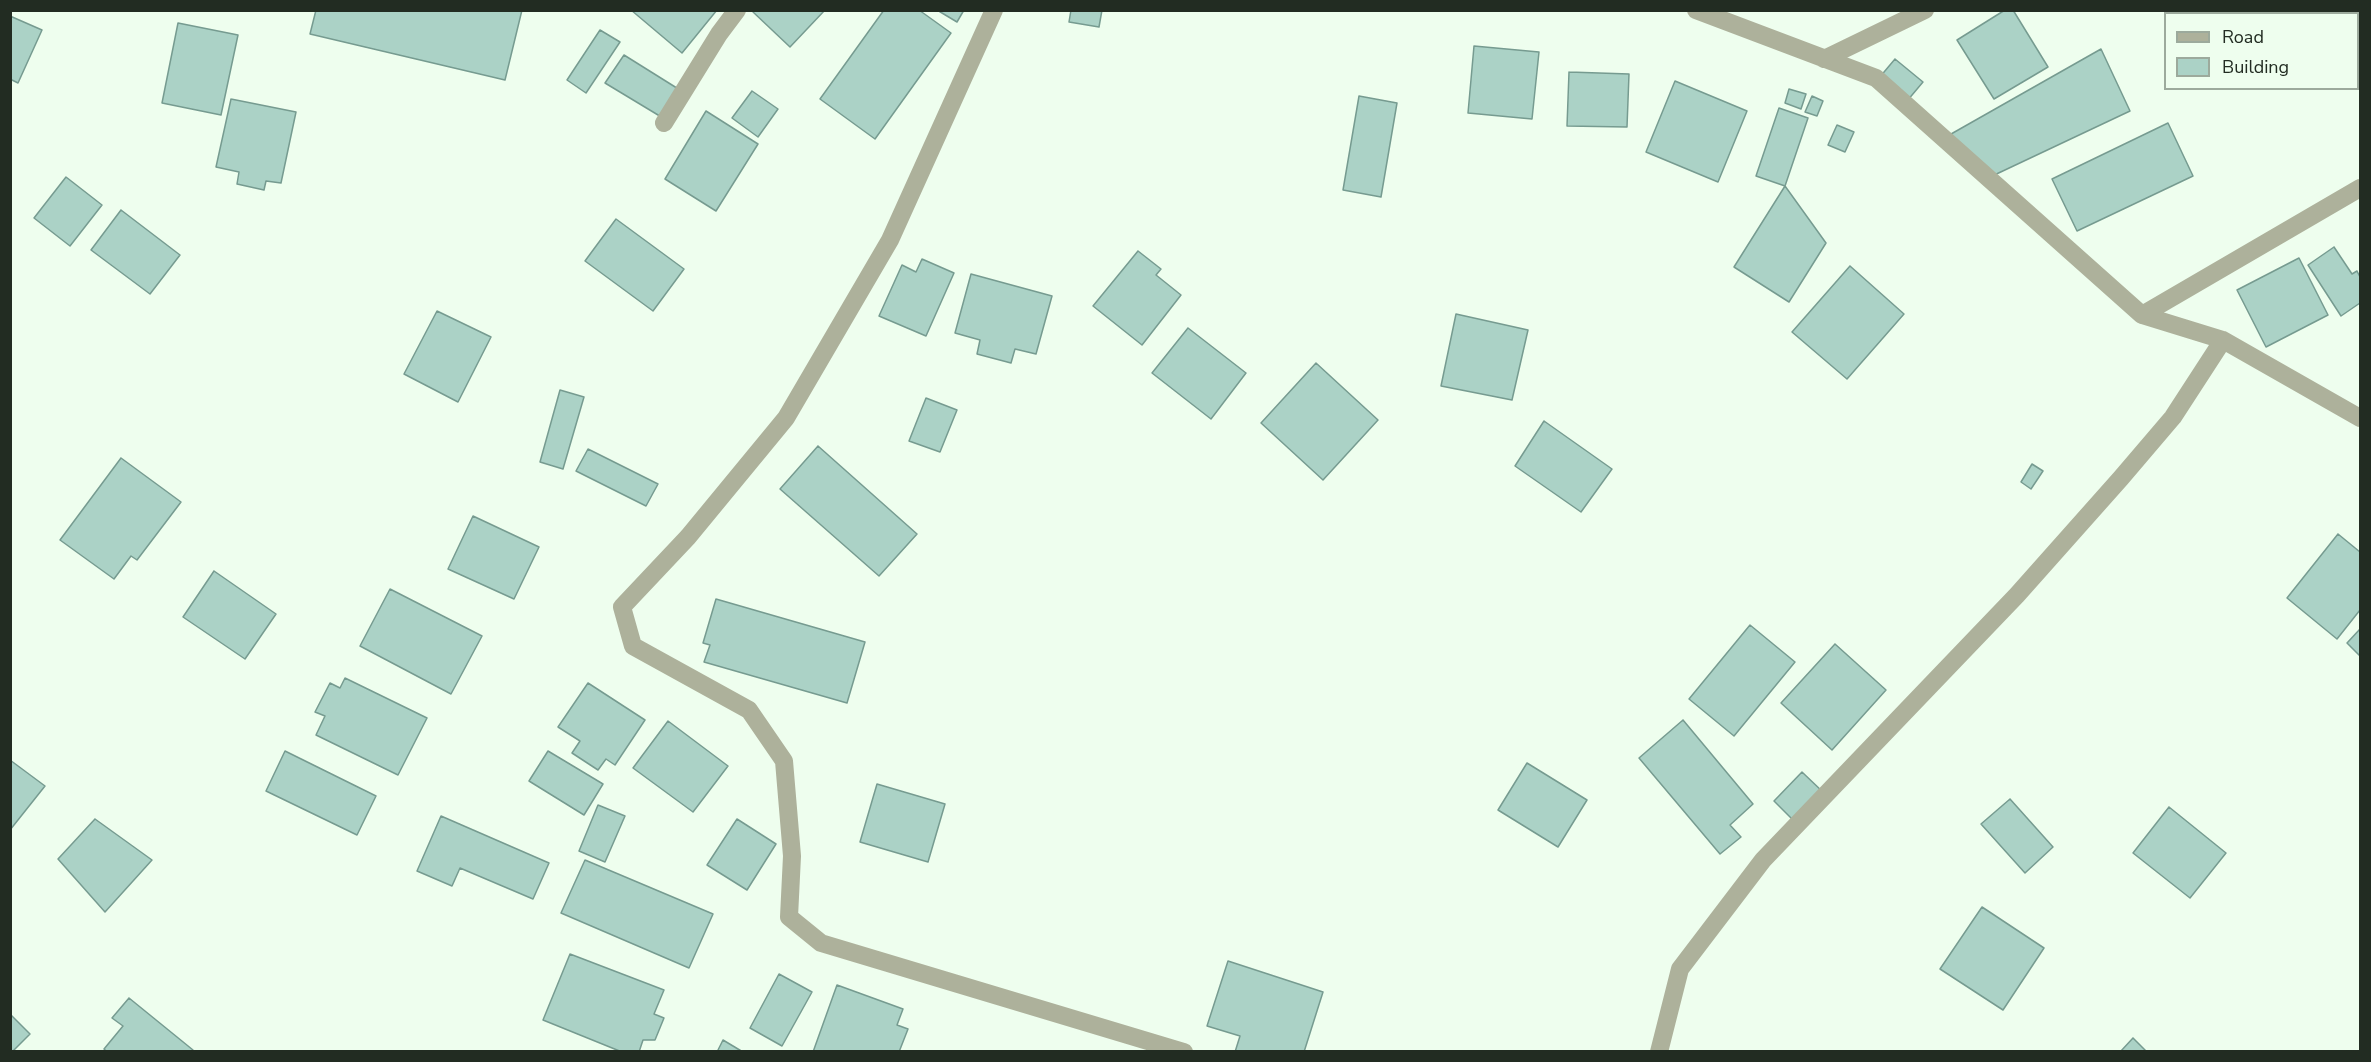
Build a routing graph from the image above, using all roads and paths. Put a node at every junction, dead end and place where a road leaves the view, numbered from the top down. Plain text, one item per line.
1 (737, 10) edge
2 (994, 10) edge
3 (1696, 10) edge
4 (1925, 10) edge
5 (1824, 59) junction
6 (664, 123) dead end
7 (2361, 188) edge
8 (2142, 315) junction
9 (2223, 340) junction
10 (2361, 418) edge
11 (1184, 1052) edge
12 (1659, 1052) edge

1 - 6 street
2 - 11 street
3 - 5 street
4 - 5 street
5 - 8 street
7 - 8 street
8 - 9 street
9 - 10 street
9 - 12 street

